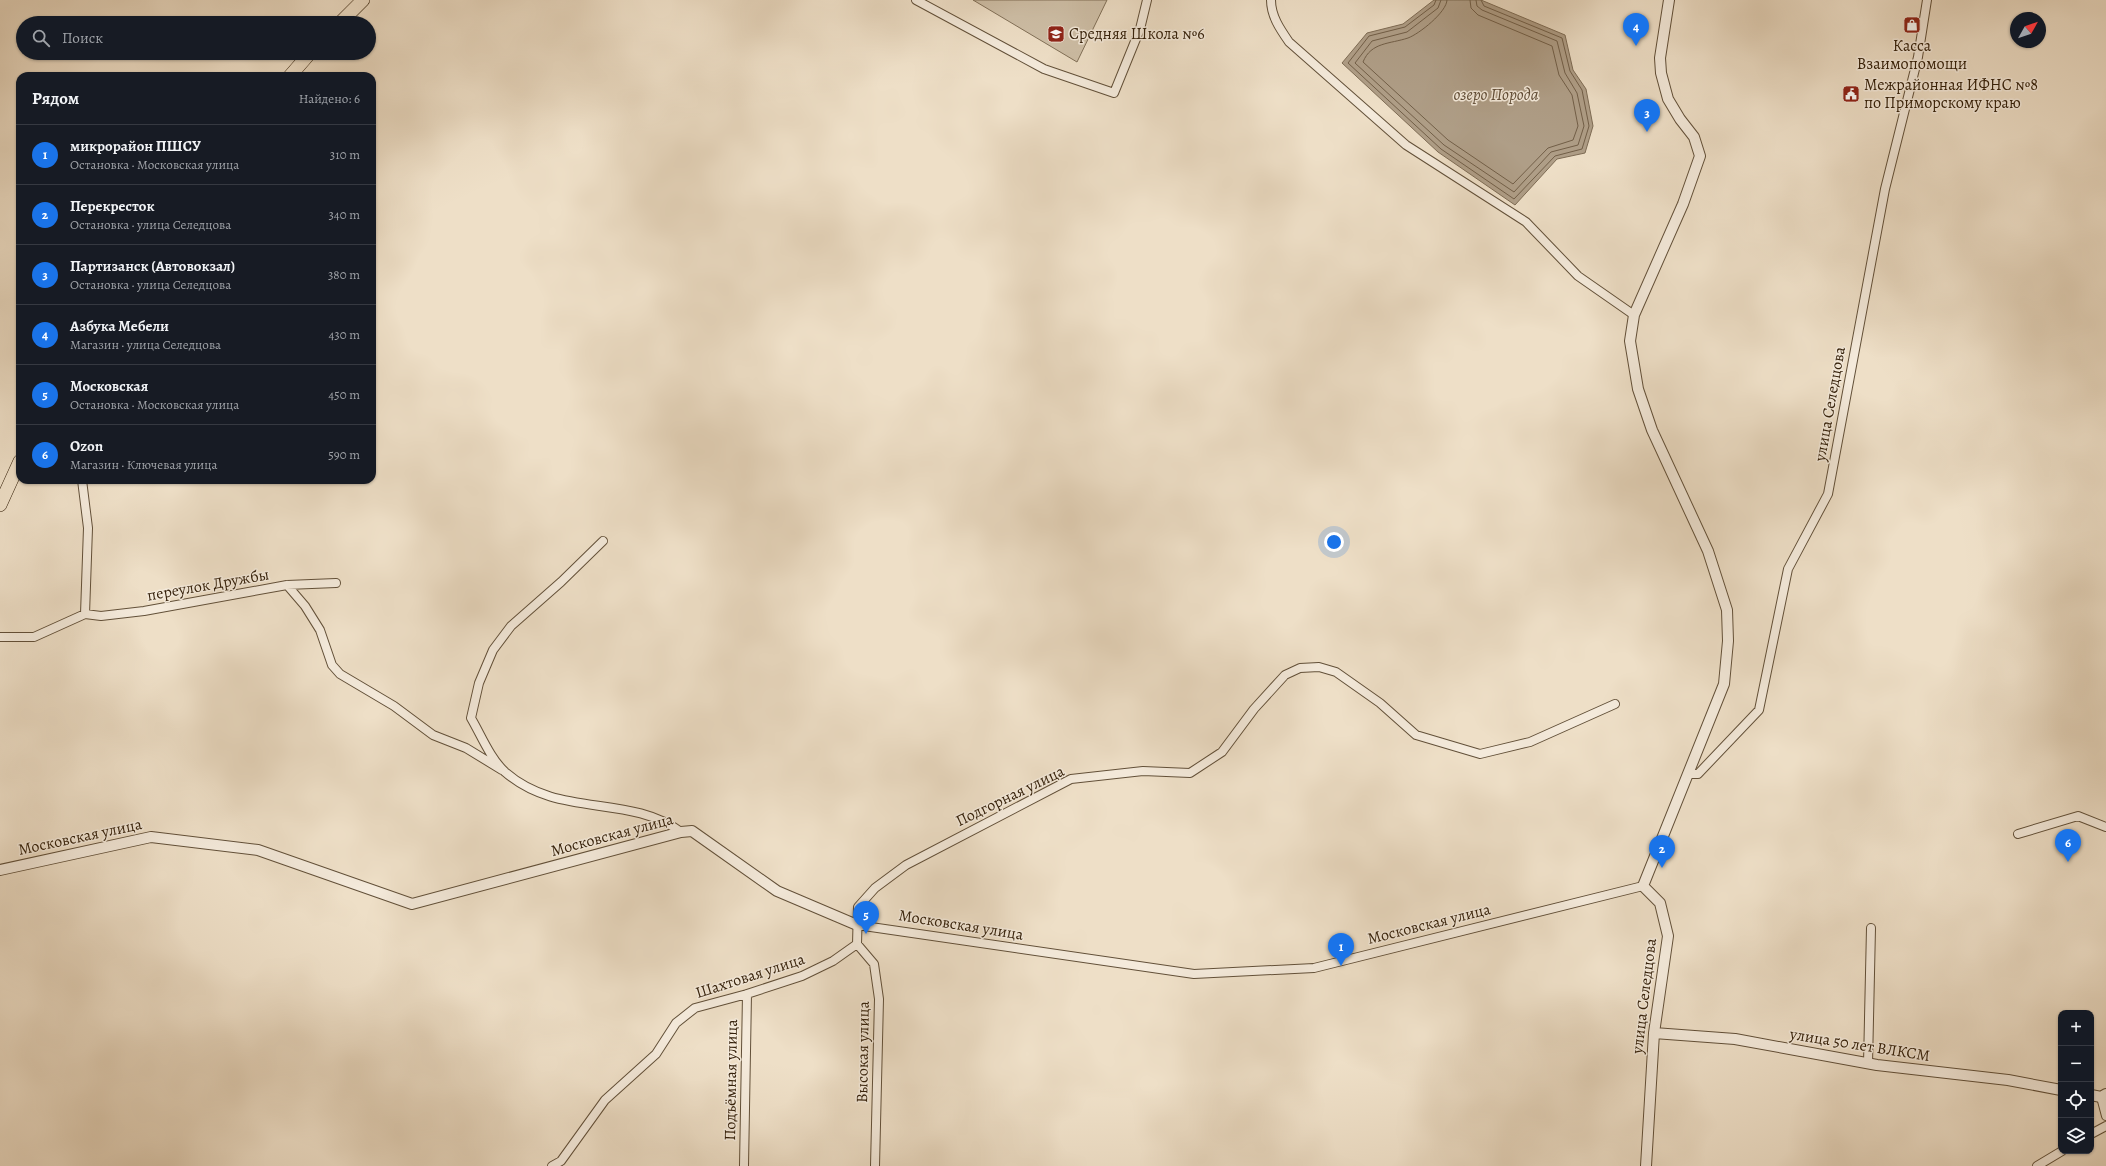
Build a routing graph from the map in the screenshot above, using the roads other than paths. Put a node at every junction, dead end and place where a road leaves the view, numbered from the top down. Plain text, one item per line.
1 (362, 0) edge
2 (916, 0) edge
3 (1147, 0) edge
4 (1271, 0) edge
5 (1669, 0) edge
6 (1927, 0) edge
7 (347, 16) edge
8 (304, 60) edge
9 (293, 72) edge
10 (1634, 315) junction
11 (16, 470) edge
12 (82, 484) edge
13 (0, 505) edge
14 (603, 541) dead end
15 (336, 583) dead end
16 (287, 586) junction
17 (84, 614) junction
18 (0, 637) edge
19 (1615, 704) dead end
20 (505, 771) junction
21 (1689, 774) junction
22 (2106, 827) edge
23 (681, 832) junction
24 (2018, 834) dead end
25 (0, 870) edge
26 (1643, 886) junction
27 (857, 925) junction
28 (1871, 928) dead end
29 (858, 944) junction
30 (747, 994) junction
31 (1654, 1033) junction
32 (1868, 1064) junction
33 (2058, 1089) edge
34 (2099, 1096) edge
35 (2106, 1116) edge
36 (2106, 1126) edge
37 (2094, 1132) edge
38 (2058, 1153) edge
39 (552, 1166) edge
40 (744, 1166) edge
41 (875, 1166) edge
42 (1646, 1166) edge
43 (2037, 1166) edge

1 - 7 main road
2 - 3 street
4 - 10 street
5 - 10 street
6 - 21 street, улица Селедцова
8 - 9 main road
10 - 21 street
11 - 13 main road
12 - 17 street
14 - 20 street
15 - 16 street, переулок Дружбы
16 - 17 street, переулок Дружбы
16 - 20 street
17 - 18 street, переулок Дружбы
19 - 27 street, Подгорная улица
20 - 23 street
21 - 26 street
22 - 24 street
23 - 25 street, Московская улица
23 - 27 street, Московская улица
26 - 27 street, Московская улица
26 - 31 street, улица Селедцова
27 - 29 street
28 - 32 street
29 - 30 street, Шахтовая улица
29 - 41 street, Высокая улица
30 - 39 street, Шахтовая улица
30 - 40 street, Подъёмная улица
31 - 32 street, улица 50 лет ВЛКСМ
31 - 42 street, улица Селедцова
32 - 33 street, улица 50 лет ВЛКСМ
34 - 35 street
36 - 37 street
38 - 43 street

